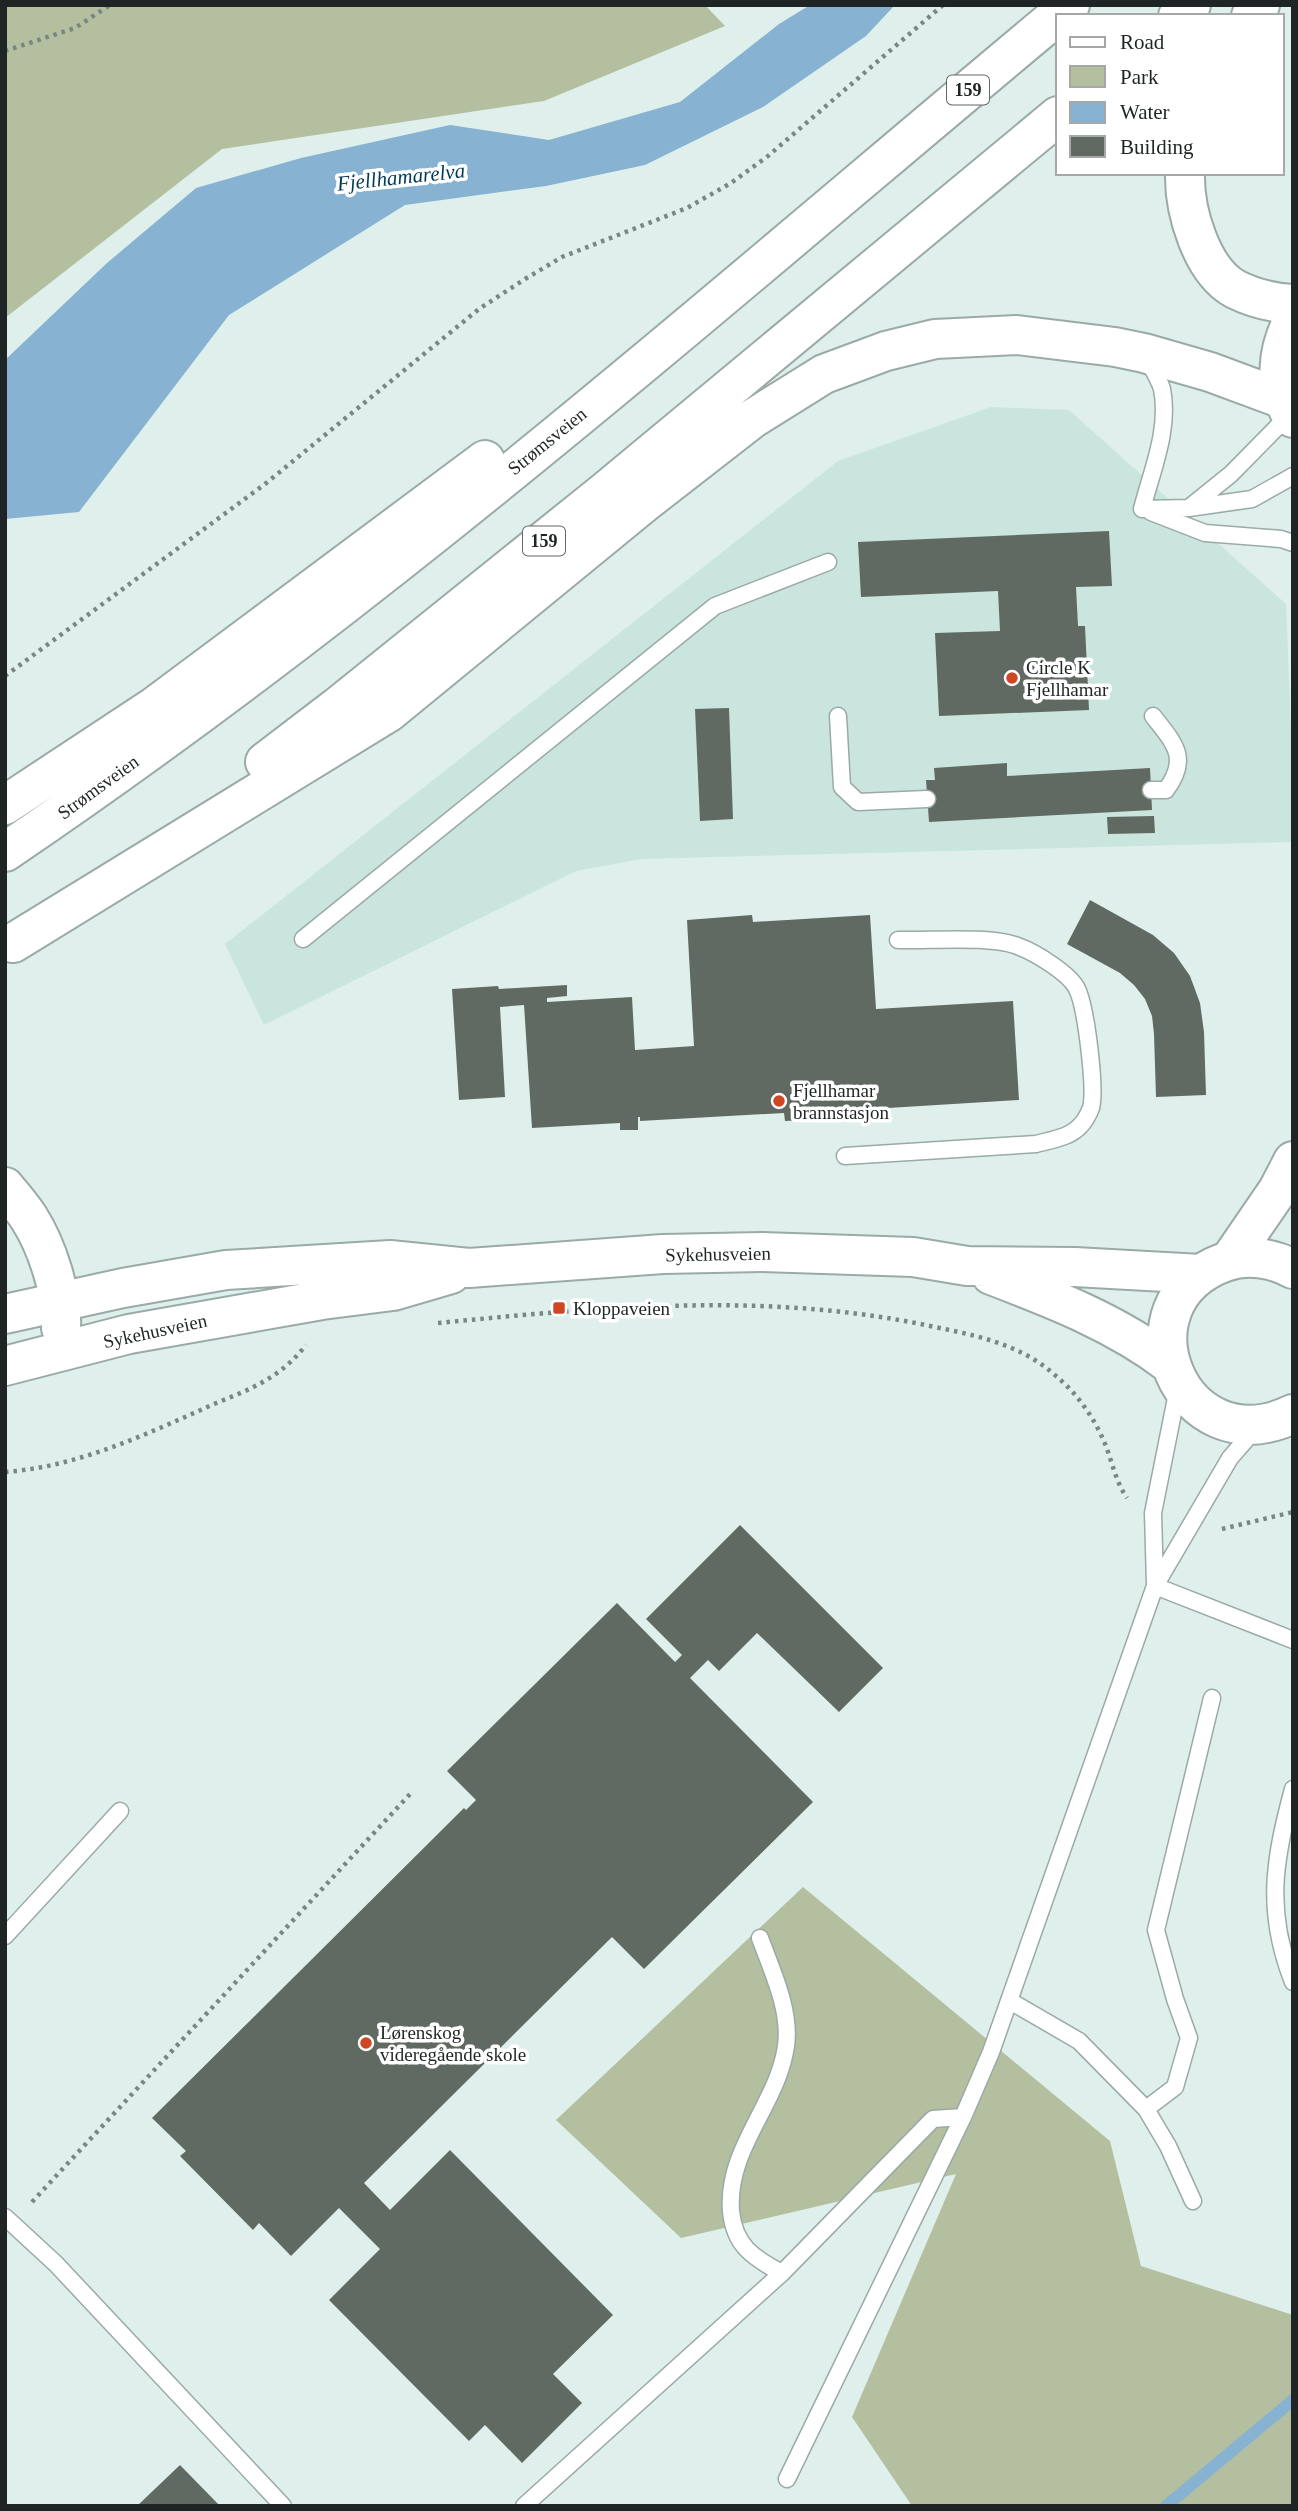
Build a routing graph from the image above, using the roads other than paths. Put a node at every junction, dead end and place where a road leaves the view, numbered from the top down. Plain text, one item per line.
1 (1056, 17) edge
2 (1056, 118) edge
3 (1185, 175) edge
4 (866, 176) junction
5 (1293, 304) edge
6 (1293, 320) edge
7 (1144, 354) junction
8 (1289, 410) edge
9 (1293, 475) edge
10 (1189, 508) junction
11 (1142, 509) junction
12 (1293, 543) edge
13 (828, 562) dead end
14 (838, 716) dead end
15 (1153, 716) dead end
16 (1151, 790) dead end
17 (928, 799) dead end
18 (5, 805) edge
19 (5, 852) edge
20 (303, 939) dead end
21 (898, 940) dead end
22 (9, 945) edge
23 (845, 1156) dead end
24 (1293, 1161) edge
25 (5, 1187) edge
26 (967, 1266) junction
27 (1215, 1267) junction
28 (470, 1268) junction
29 (1293, 1269) edge
30 (60, 1302) junction
31 (6, 1312) edge
32 (53, 1354) junction
33 (5, 1366) edge
34 (1174, 1374) junction
35 (1275, 1420) edge
36 (1155, 1586) junction
37 (1292, 1641) edge
38 (1212, 1698) dead end
39 (1293, 1789) edge
40 (120, 1811) dead end
41 (5, 1936) edge
42 (760, 1938) dead end
43 (1293, 1982) edge
44 (1010, 2001) junction
45 (1146, 2109) junction
46 (963, 2117) junction
47 (1193, 2201) dead end
48 (9, 2220) edge
49 (782, 2273) junction
50 (787, 2479) dead end
51 (283, 2506) edge
52 (524, 2506) edge

1 - 4 main road, Strømsveien / 159
2 - 22 main road, 159
3 - 5 main road
4 - 18 main road
4 - 19 main road, Strømsveien / 159
6 - 8 main road
7 - 8 main road
7 - 11 lane
7 - 22 main road
8 - 10 lane
9 - 10 lane
10 - 11 lane
11 - 12 lane
13 - 20 lane
14 - 17 lane
15 - 16 lane
21 - 23 lane
24 - 27 main road
25 - 30 main road
26 - 27 main road, Sykehusveien
26 - 28 main road, Sykehusveien
26 - 34 main road, Sykehusveien
27 - 29 main road, Sykehusveien
27 - 34 main road
28 - 30 main road, Sykehusveien
28 - 32 main road, Sykehusveien
30 - 31 main road, Sykehusveien
30 - 32 main road
31 - 32 main road
32 - 33 main road, Sykehusveien
34 - 35 main road, Sykehusveien
34 - 36 lane
35 - 36 lane
36 - 37 lane
36 - 44 lane
38 - 45 lane
39 - 43 lane
40 - 41 lane
42 - 49 lane
44 - 45 lane
44 - 46 lane
45 - 47 lane
46 - 49 lane
46 - 50 lane
48 - 51 lane
49 - 52 lane

